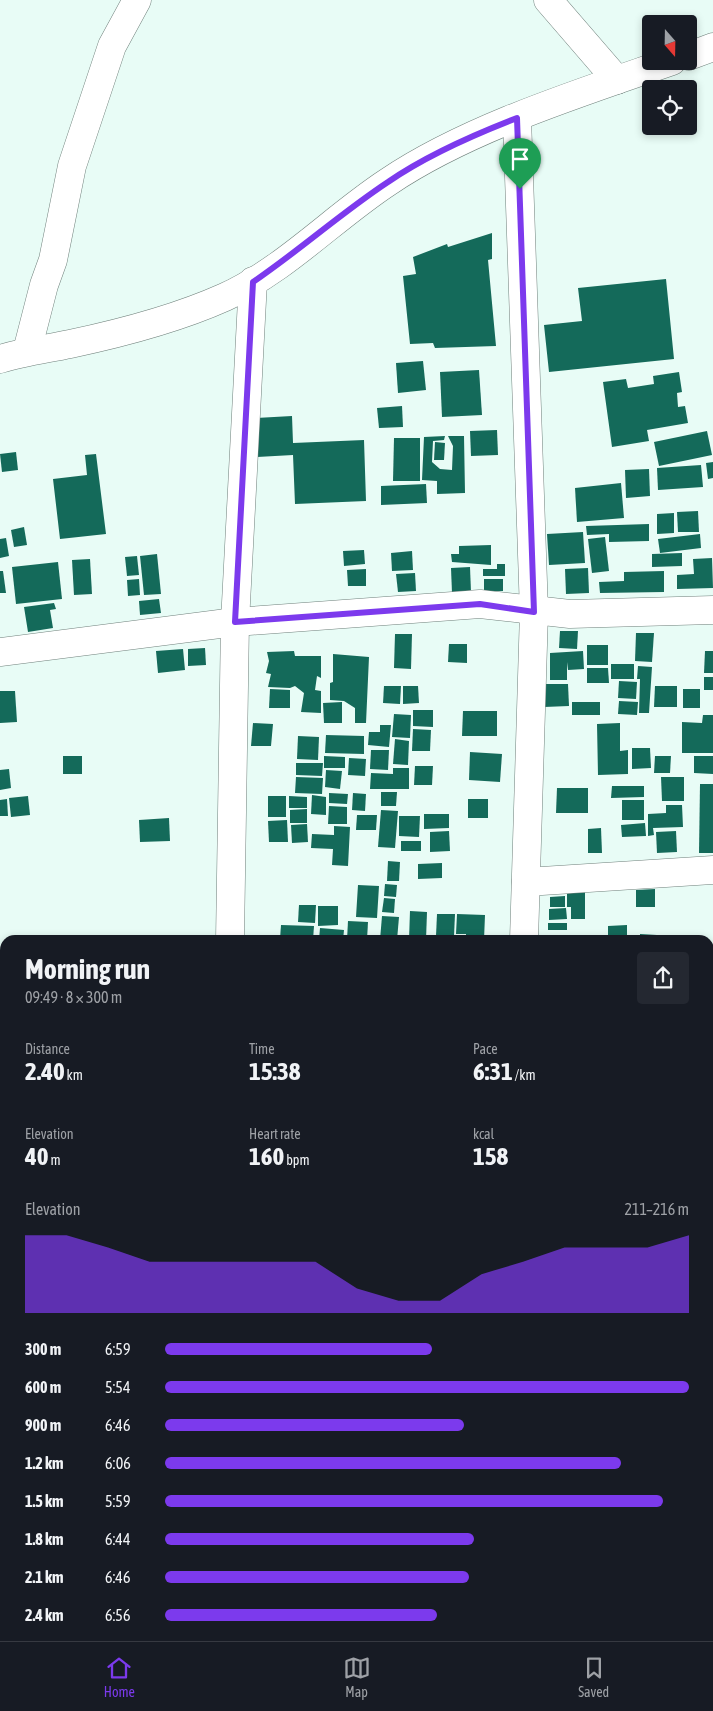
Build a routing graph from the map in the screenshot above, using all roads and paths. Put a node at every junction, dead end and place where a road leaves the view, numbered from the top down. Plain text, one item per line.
1 (137, 0) edge
2 (548, 0) edge
3 (713, 47) edge
4 (698, 53) edge
5 (646, 70) edge
6 (617, 80) junction
7 (517, 118) junction
8 (253, 282) junction
9 (27, 351) junction
10 (0, 359) edge
11 (713, 610) edge
12 (534, 612) junction
13 (235, 622) junction
14 (0, 652) edge
15 (713, 870) edge
16 (526, 882) junction
17 (230, 935) edge
18 (524, 935) edge

1 - 9 street
2 - 6 street
3 - 4 street
5 - 6 street
6 - 7 street
7 - 8 street
7 - 12 street
8 - 9 street
8 - 13 street
9 - 10 street
11 - 12 street
12 - 13 street
12 - 16 street
13 - 14 street
13 - 17 street
15 - 16 street
16 - 18 street

